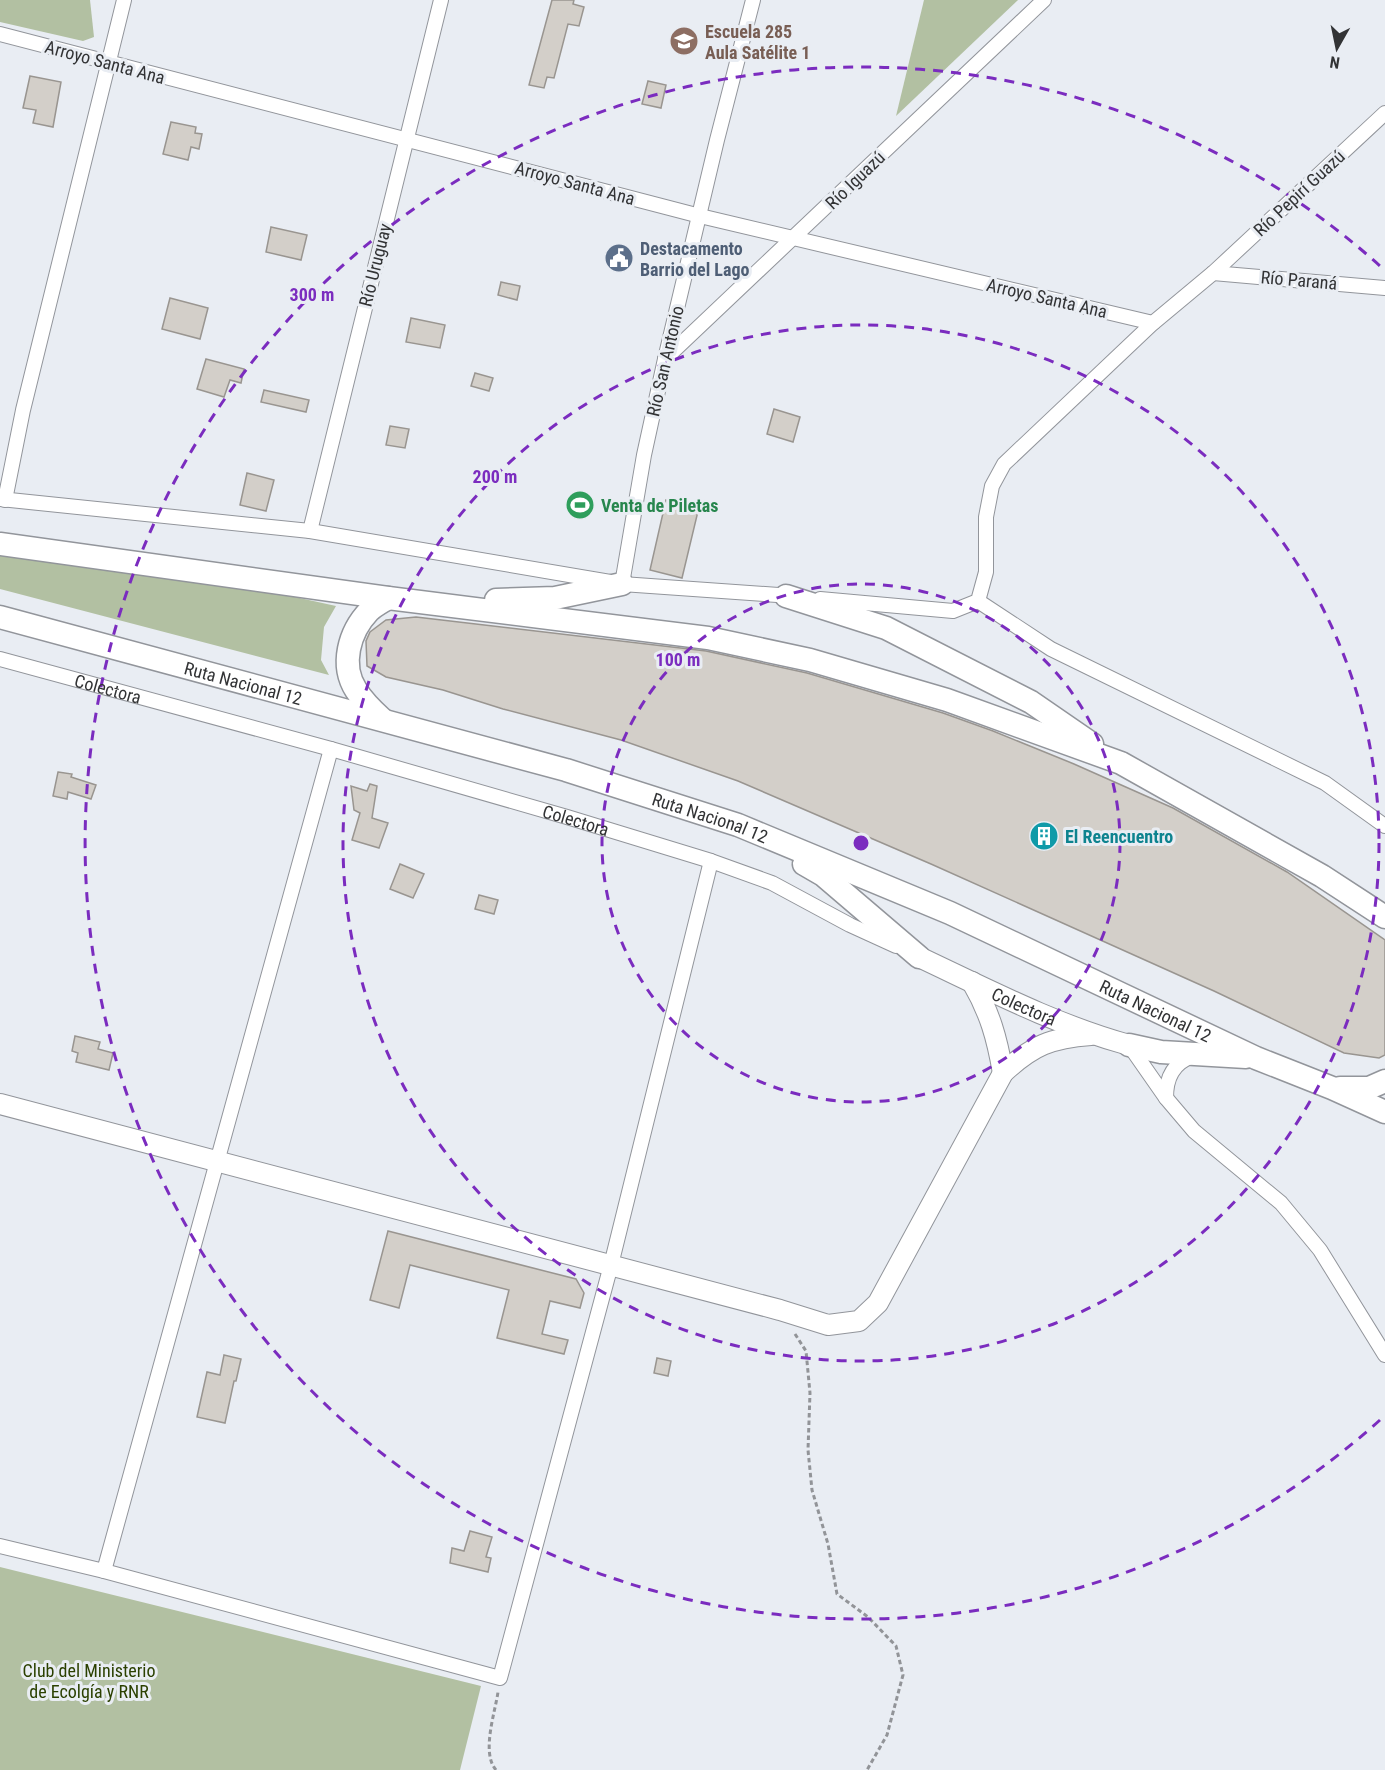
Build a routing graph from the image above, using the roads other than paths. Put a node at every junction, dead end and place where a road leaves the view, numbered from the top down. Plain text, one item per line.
1 (124, 0) edge
2 (441, 0) edge
3 (753, 0) edge
4 (1044, 0) edge
5 (0, 34) edge
6 (107, 63) junction
7 (1385, 113) edge
8 (406, 139) junction
9 (700, 216) junction
10 (794, 238) junction
11 (1213, 273) junction
12 (1385, 288) edge
13 (1153, 323) junction
14 (665, 359) junction
15 (3, 500) edge
16 (310, 531) junction
17 (0, 544) edge
18 (622, 584) junction
19 (786, 596) junction
20 (388, 598) junction
21 (978, 601) junction
22 (429, 603) junction
23 (0, 617) edge
24 (0, 659) edge
25 (384, 720) junction
26 (331, 749) junction
27 (1121, 763) junction
28 (738, 825) junction
29 (1385, 826) edge
30 (711, 861) junction
31 (1385, 917) edge
32 (919, 957) junction
33 (972, 982) junction
34 (1091, 1035) junction
35 (1129, 1045) junction
36 (1194, 1055) junction
37 (1256, 1058) junction
38 (1003, 1073) junction
39 (1385, 1081) edge
40 (1332, 1088) junction
41 (1166, 1098) junction
42 (0, 1104) edge
43 (1385, 1112) edge
44 (218, 1161) junction
45 (611, 1265) junction
46 (1385, 1355) edge
47 (0, 1546) edge
48 (104, 1571) junction

1 - 6 street
2 - 8 street, Río Uruguay
3 - 9 street, Río San Antonio
4 - 10 street, Río Iguazú
5 - 6 street, Arroyo Santa Ana
6 - 8 street, Arroyo Santa Ana
6 - 15 street
7 - 11 street, Río Pepirí Guazú
8 - 9 street, Arroyo Santa Ana
8 - 16 street, Río Uruguay
9 - 10 street, Arroyo Santa Ana
9 - 14 street, Río San Antonio
10 - 13 street, Arroyo Santa Ana
10 - 14 street, Río Iguazú
11 - 12 street, Río Paraná
11 - 13 street, Río Pepirí Guazú
13 - 21 street, Río Pepirí Guazú
14 - 18 street, Río San Antonio
15 - 16 street
16 - 18 street
17 - 20 highway
18 - 19 street
18 - 22 highway
19 - 21 street
19 - 27 highway
20 - 22 highway
20 - 25 highway
21 - 29 street
22 - 27 highway
23 - 25 highway, Ruta Nacional 12
24 - 26 street, Colectora
25 - 28 highway, Ruta Nacional 12
26 - 30 street, Colectora
26 - 44 street
27 - 31 highway
28 - 32 highway
28 - 37 highway, Ruta Nacional 12
30 - 32 street, Colectora
30 - 45 street
32 - 33 main road, Colectora
33 - 34 main road, Colectora
33 - 38 main road
34 - 35 main road, Colectora
34 - 38 main road
35 - 36 highway
35 - 41 street
36 - 37 highway
36 - 41 street
37 - 40 highway, Ruta Nacional 12
38 - 45 main road
39 - 40 highway
40 - 43 highway, Ruta Nacional 12
41 - 46 street
42 - 44 main road
44 - 45 main road
44 - 48 street
45 - 48 street
47 - 48 street

